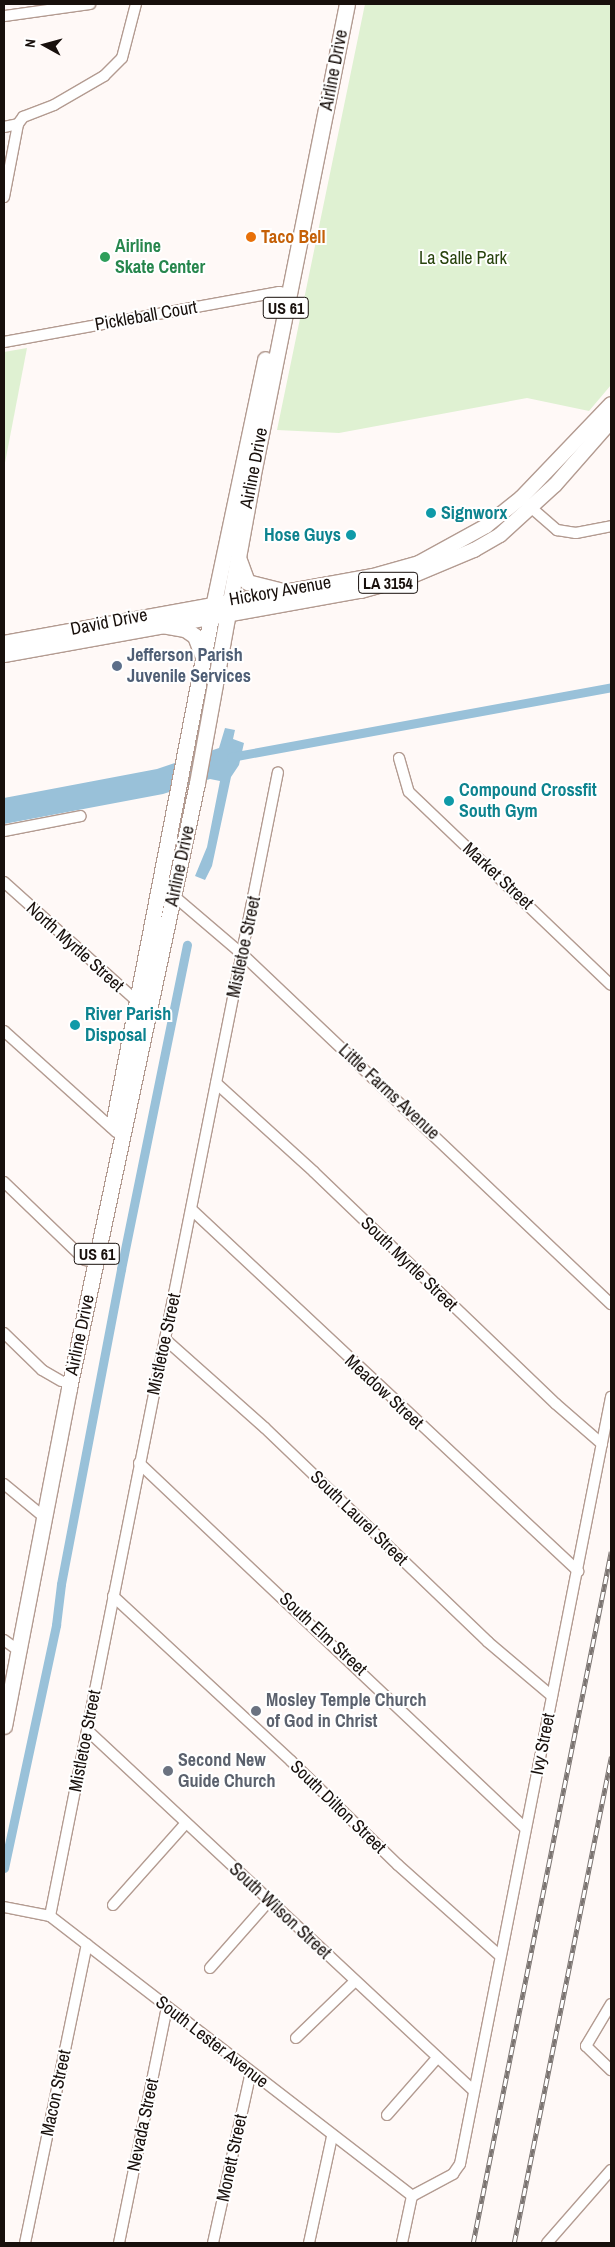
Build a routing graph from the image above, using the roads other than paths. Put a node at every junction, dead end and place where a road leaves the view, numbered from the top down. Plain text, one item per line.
1 (90, 4) edge
2 (136, 4) edge
3 (337, 4) edge
4 (347, 4) edge
5 (4, 16) edge
6 (18, 124) junction
7 (4, 127) edge
8 (4, 198) edge
9 (284, 293) junction
10 (4, 342) edge
11 (611, 404) edge
12 (611, 421) edge
13 (526, 503) junction
14 (611, 526) edge
15 (238, 557) junction
16 (283, 591) junction
17 (229, 606) junction
18 (213, 609) junction
19 (162, 625) junction
20 (4, 643) edge
21 (4, 655) edge
22 (204, 659) junction
23 (399, 758) dead end
24 (278, 772) dead end
25 (81, 816) dead end
26 (4, 831) edge
27 (4, 882) edge
28 (160, 888) junction
29 (174, 896) junction
30 (242, 954) junction
31 (611, 985) edge
32 (143, 1006) junction
33 (4, 1031) edge
34 (216, 1083) junction
35 (117, 1132) junction
36 (4, 1182) edge
37 (192, 1210) junction
38 (90, 1261) junction
39 (611, 1304) edge
40 (4, 1333) edge
41 (166, 1340) junction
42 (61, 1381) junction
43 (611, 1397) edge
44 (602, 1444) junction
45 (139, 1463) junction
46 (4, 1484) edge
47 (39, 1515) junction
48 (578, 1571) junction
49 (113, 1596) junction
50 (10, 1645) edge
51 (4, 1669) edge
52 (552, 1696) junction
53 (4, 1726) edge
54 (87, 1730) junction
55 (186, 1823) junction
56 (526, 1828) junction
57 (269, 1900) junction
58 (113, 1905) dead end
59 (4, 1907) edge
60 (50, 1916) junction
61 (87, 1944) junction
62 (500, 1956) junction
63 (210, 1968) dead end
64 (355, 1981) junction
65 (611, 2004) edge
66 (168, 2007) junction
67 (296, 2038) dead end
68 (437, 2058) junction
69 (611, 2070) edge
70 (251, 2072) junction
71 (474, 2091) junction
72 (387, 2115) dead end
73 (332, 2137) junction
74 (611, 2170) edge
75 (412, 2196) junction
76 (548, 2241) edge
77 (25, 2243) edge
78 (119, 2243) edge
79 (213, 2243) edge
80 (309, 2243) edge
81 (402, 2243) edge

1 - 5 street
2 - 6 street
3 - 9 highway, Airline Drive / US 61
4 - 9 highway, Airline Drive / US 61
6 - 7 street
6 - 8 street
9 - 10 street, Pickleball Court
9 - 15 highway, Airline Drive / US 61
9 - 18 highway, Airline Drive / US 61
11 - 13 main road, LA 3154
12 - 13 main road, LA 3154
13 - 14 street
13 - 16 main road, Hickory Avenue / LA 3154
13 - 17 main road, Hickory Avenue / LA 3154
15 - 16 highway
15 - 17 highway, Airline Drive / US 61
16 - 17 main road, Hickory Avenue / LA 3154
17 - 18 main road, Hickory Avenue / LA 3154
17 - 29 highway, Airline Drive / US 61
18 - 19 main road, David Drive
18 - 20 main road, David Drive
18 - 22 highway, Airline Drive / US 61
19 - 21 main road, David Drive
19 - 22 highway
22 - 28 highway, Airline Drive / US 61
23 - 31 street, Market Street
24 - 30 street, Mistletoe Street
25 - 26 street
27 - 32 street, North Myrtle Street
28 - 29 street, Little Farms Avenue
28 - 32 highway, Airline Drive / US 61
29 - 30 street, Little Farms Avenue
29 - 32 highway, Airline Drive / US 61
30 - 34 street, Mistletoe Street
30 - 39 street, Little Farms Avenue
32 - 35 highway, Airline Drive / US 61
33 - 35 street
34 - 37 street, Mistletoe Street
34 - 44 street, South Myrtle Street
35 - 38 highway, Airline Drive / US 61
36 - 38 street
37 - 41 street, Mistletoe Street
37 - 48 street, Meadow Street
38 - 42 highway, Airline Drive / US 61
38 - 47 highway, Airline Drive / US 61
40 - 42 street
41 - 45 street, Mistletoe Street
41 - 52 street, South Laurel Street
42 - 47 highway, Airline Drive / US 61
43 - 44 street, Ivy Street
44 - 48 street, Ivy Street
45 - 49 street, Mistletoe Street
45 - 56 street, South Elm Street
46 - 47 street
47 - 50 highway, Airline Drive / US 61
48 - 52 street, Ivy Street
49 - 54 street, Mistletoe Street
49 - 62 street, South Dilton Street
50 - 51 highway, Airline Drive / US 61
50 - 53 highway, Airline Drive / US 61
52 - 56 street, Ivy Street
54 - 55 street, South Wilson Street
54 - 60 street, Mistletoe Street
55 - 57 street, South Wilson Street
55 - 58 street
56 - 62 street, Ivy Street
57 - 63 street
57 - 64 street, South Wilson Street
59 - 60 street, South Lester Avenue
60 - 61 street, South Lester Avenue
61 - 66 street, South Lester Avenue
61 - 77 street, Macon Street
62 - 71 street, Ivy Street
64 - 67 street
64 - 68 street, South Wilson Street
65 - 69 street
66 - 70 street, South Lester Avenue
66 - 78 street, Nevada Street
68 - 71 street, South Wilson Street
68 - 72 street
70 - 73 street, South Lester Avenue
70 - 79 street, Monett Street
71 - 75 street, Ivy Street
73 - 75 street, South Lester Avenue
73 - 80 street
74 - 76 street
75 - 81 street

